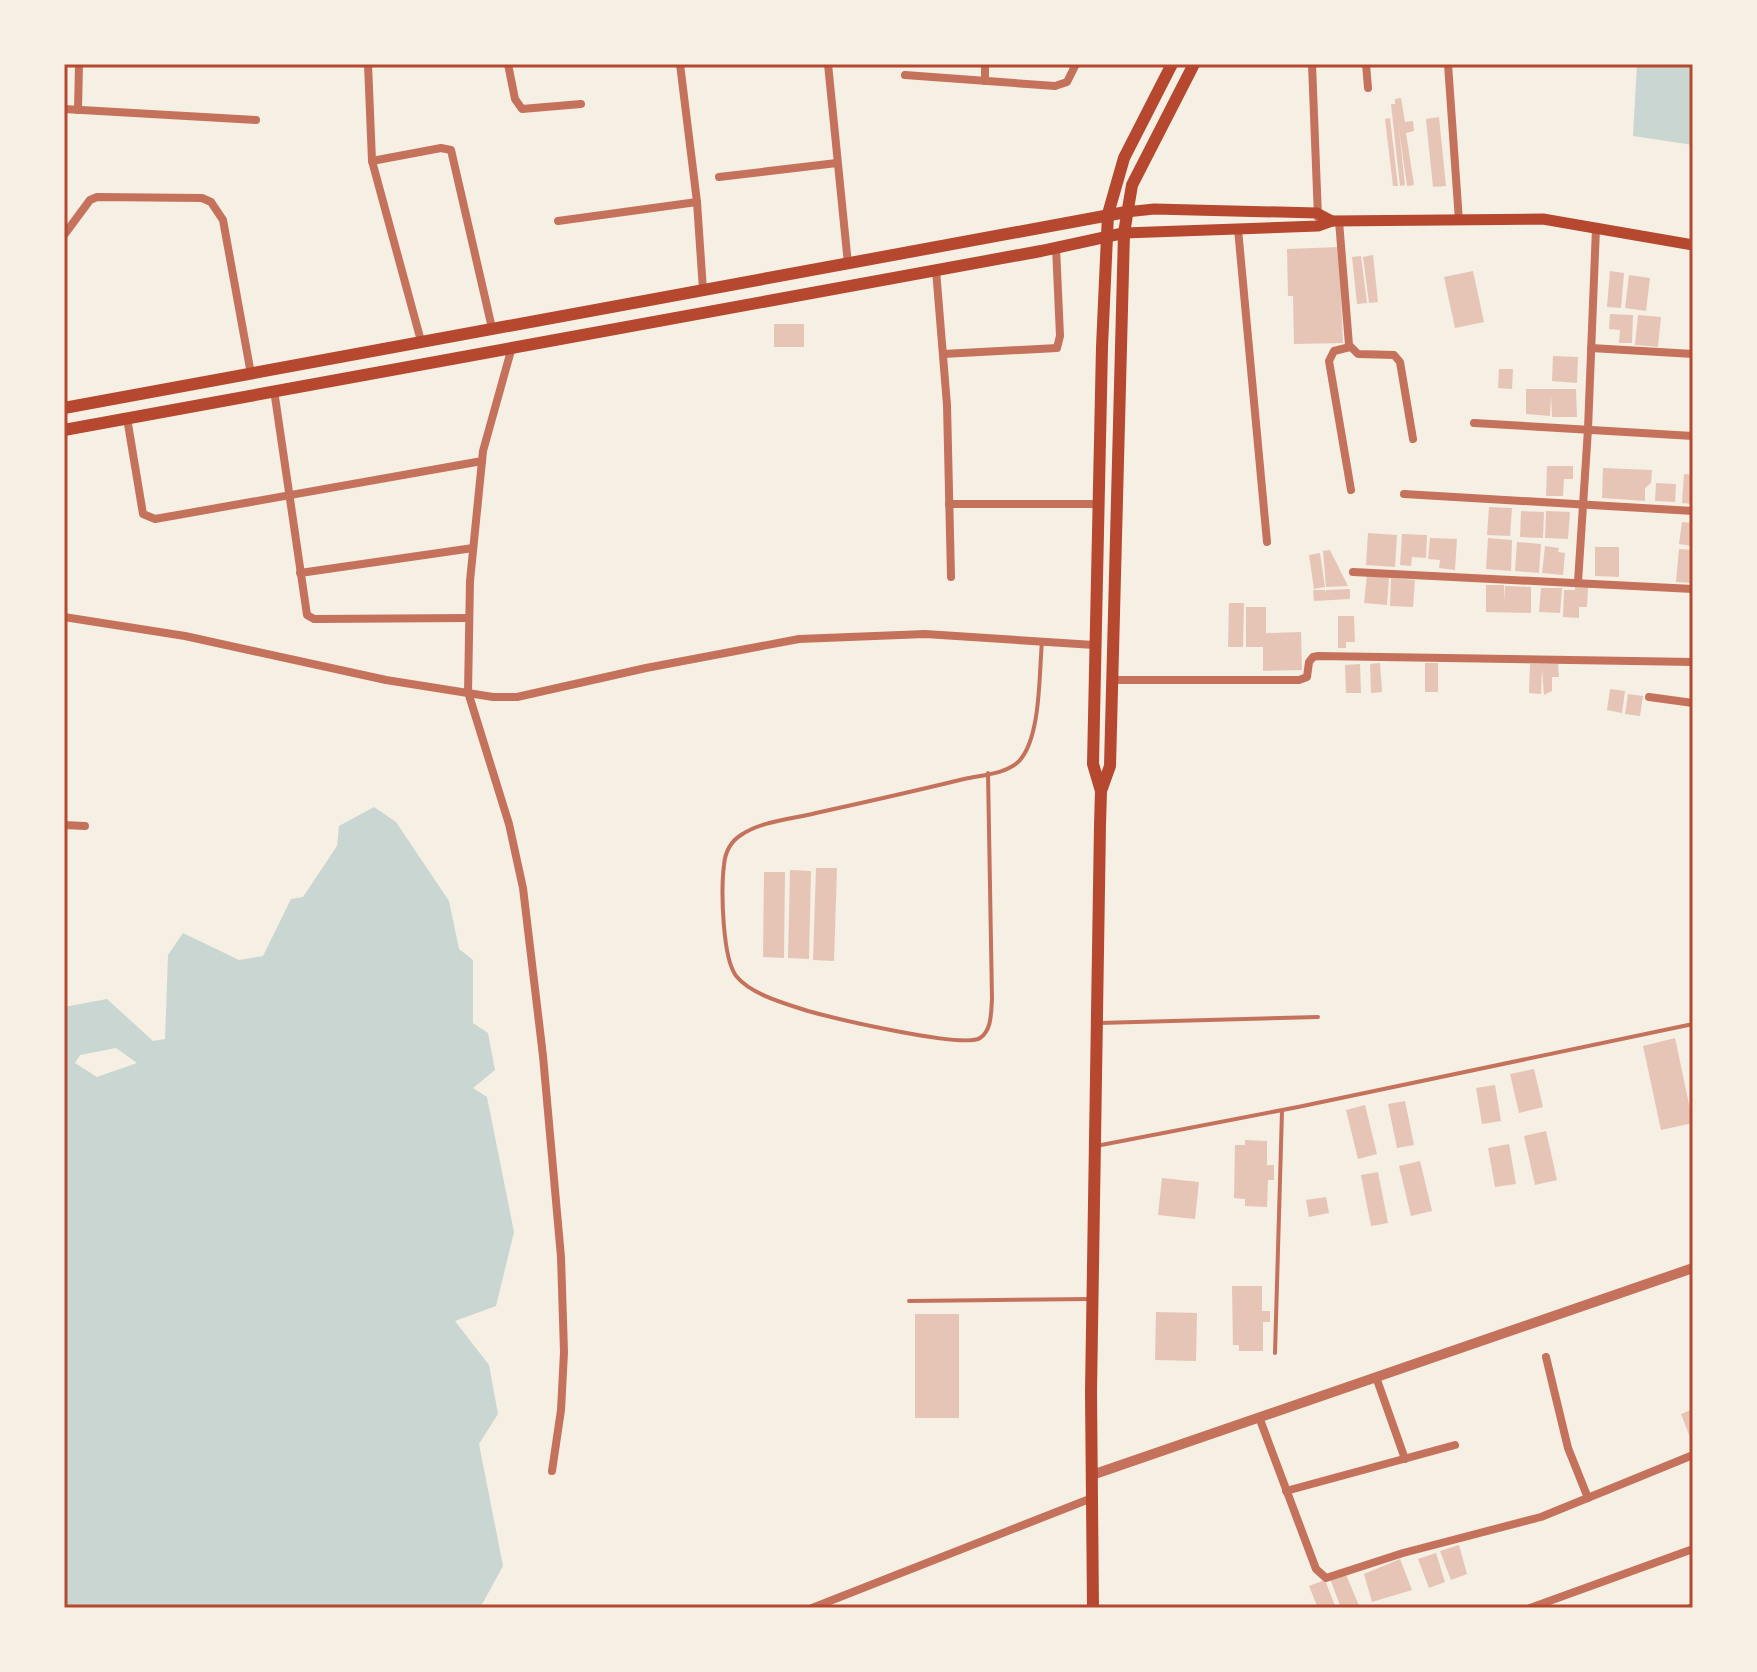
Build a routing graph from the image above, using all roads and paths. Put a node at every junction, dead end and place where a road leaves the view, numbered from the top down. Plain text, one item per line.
1 (79, 64) edge
2 (368, 64) edge
3 (508, 64) edge
4 (680, 64) edge
5 (828, 64) edge
6 (985, 64) edge
7 (1076, 64) edge
8 (1172, 64) edge
9 (1194, 64) edge
10 (1312, 64) edge
11 (1366, 64) edge
12 (1448, 64) edge
13 (905, 75) dead end
14 (985, 81) junction
15 (1368, 88) dead end
16 (581, 104) dead end
17 (64, 109) edge
18 (78, 110) junction
19 (256, 120) dead end
20 (372, 161) junction
21 (837, 163) junction
22 (719, 177) dead end
23 (697, 202) junction
24 (1126, 212) junction
25 (1317, 213) junction
26 (1108, 214) junction
27 (558, 221) dead end
28 (1336, 221) junction
29 (1459, 221) junction
30 (1318, 226) junction
31 (1596, 228) junction
32 (1238, 229) junction
33 (1124, 233) junction
34 (64, 235) edge
35 (1106, 237) junction
36 (1693, 245) edge
37 (1056, 247) junction
38 (848, 264) junction
39 (936, 270) junction
40 (703, 290) junction
41 (492, 328) junction
42 (421, 341) junction
43 (512, 347) junction
44 (1350, 347) junction
45 (1591, 348) junction
46 (943, 354) junction
47 (1693, 354) edge
48 (251, 374) junction
49 (274, 390) junction
50 (64, 408) edge
51 (127, 418) junction
52 (1474, 423) dead end
53 (1588, 429) junction
54 (64, 430) edge
55 (1693, 436) edge
56 (1413, 439) dead end
57 (482, 461) junction
58 (1351, 490) dead end
59 (1404, 494) dead end
60 (289, 495) junction
61 (949, 504) junction
62 (1099, 504) junction
63 (1582, 504) junction
64 (1693, 511) edge
65 (1267, 542) dead end
66 (473, 548) junction
67 (1353, 572) dead end
68 (300, 573) junction
69 (951, 577) dead end
70 (1578, 582) junction
71 (1693, 589) edge
72 (64, 617) edge
73 (469, 618) junction
74 (1042, 642) junction
75 (1094, 645) junction
76 (1693, 662) edge
77 (1111, 680) junction
78 (468, 692) junction
79 (1649, 697) dead end
80 (1693, 703) edge
81 (988, 773) junction
82 (1101, 791) junction
83 (64, 825) edge
84 (85, 826) dead end
85 (1318, 1017) dead end
86 (1097, 1023) junction
87 (1693, 1024) edge
88 (1282, 1110) junction
89 (1095, 1146) junction
90 (1693, 1268) edge
91 (1092, 1299) junction
92 (909, 1301) dead end
93 (1275, 1353) dead end
94 (1546, 1357) dead end
95 (1376, 1377) junction
96 (1259, 1417) junction
97 (1455, 1445) dead end
98 (1693, 1455) edge
99 (1405, 1459) junction
100 (552, 1471) dead end
101 (1092, 1475) junction
102 (1286, 1491) junction
103 (1092, 1498) junction
104 (1588, 1498) junction
105 (1693, 1549) edge
106 (812, 1608) edge
107 (1093, 1608) edge
108 (1531, 1608) edge

1 - 18 street
2 - 20 street
3 - 16 street
4 - 23 street
5 - 21 street
6 - 14 street
7 - 14 street
8 - 26 main road
9 - 24 main road
10 - 25 street
11 - 15 street
12 - 29 street
13 - 14 street
17 - 18 street
18 - 19 street
20 - 41 street
20 - 42 street
21 - 22 street
21 - 38 street
23 - 27 street
23 - 40 street
24 - 25 main road
24 - 26 main road
24 - 33 main road
25 - 28 main road
25 - 30 street
26 - 35 main road
26 - 38 main road
28 - 29 main road
28 - 30 main road
28 - 44 street
29 - 31 main road
30 - 32 main road
31 - 36 main road
31 - 45 street
32 - 33 main road
32 - 65 street
33 - 35 main road
33 - 77 main road
34 - 48 street
35 - 37 main road
35 - 62 main road
37 - 39 main road
37 - 46 street
38 - 40 main road
39 - 43 main road
39 - 46 street
40 - 41 main road
41 - 42 main road
42 - 48 main road
43 - 49 main road
43 - 57 street
44 - 56 street
44 - 58 street
45 - 47 street
45 - 53 street
46 - 61 street
48 - 50 main road
49 - 51 main road
49 - 60 street
51 - 54 main road
51 - 60 street
52 - 53 street
53 - 55 street
53 - 63 street
57 - 60 street
57 - 66 street
59 - 63 street
60 - 68 street
61 - 62 street
61 - 69 street
62 - 75 main road
63 - 64 street
63 - 70 street
66 - 68 street
66 - 73 street
67 - 70 street
68 - 73 street
70 - 71 street
72 - 78 street
73 - 78 street
74 - 75 street
74 - 78 street
74 - 81 lane
75 - 82 main road
76 - 77 street
77 - 82 main road
78 - 100 street
79 - 80 street
81 - 81 lane
82 - 86 main road
83 - 84 street
85 - 86 lane
86 - 89 main road
87 - 88 lane
88 - 89 lane
88 - 93 lane
89 - 91 main road
90 - 95 street
91 - 92 lane
91 - 101 main road
94 - 104 street
95 - 96 street
95 - 99 street
96 - 101 street
96 - 102 street
97 - 99 street
98 - 104 street
99 - 102 street
101 - 103 main road
102 - 104 street
103 - 106 street
103 - 107 main road
105 - 108 street

